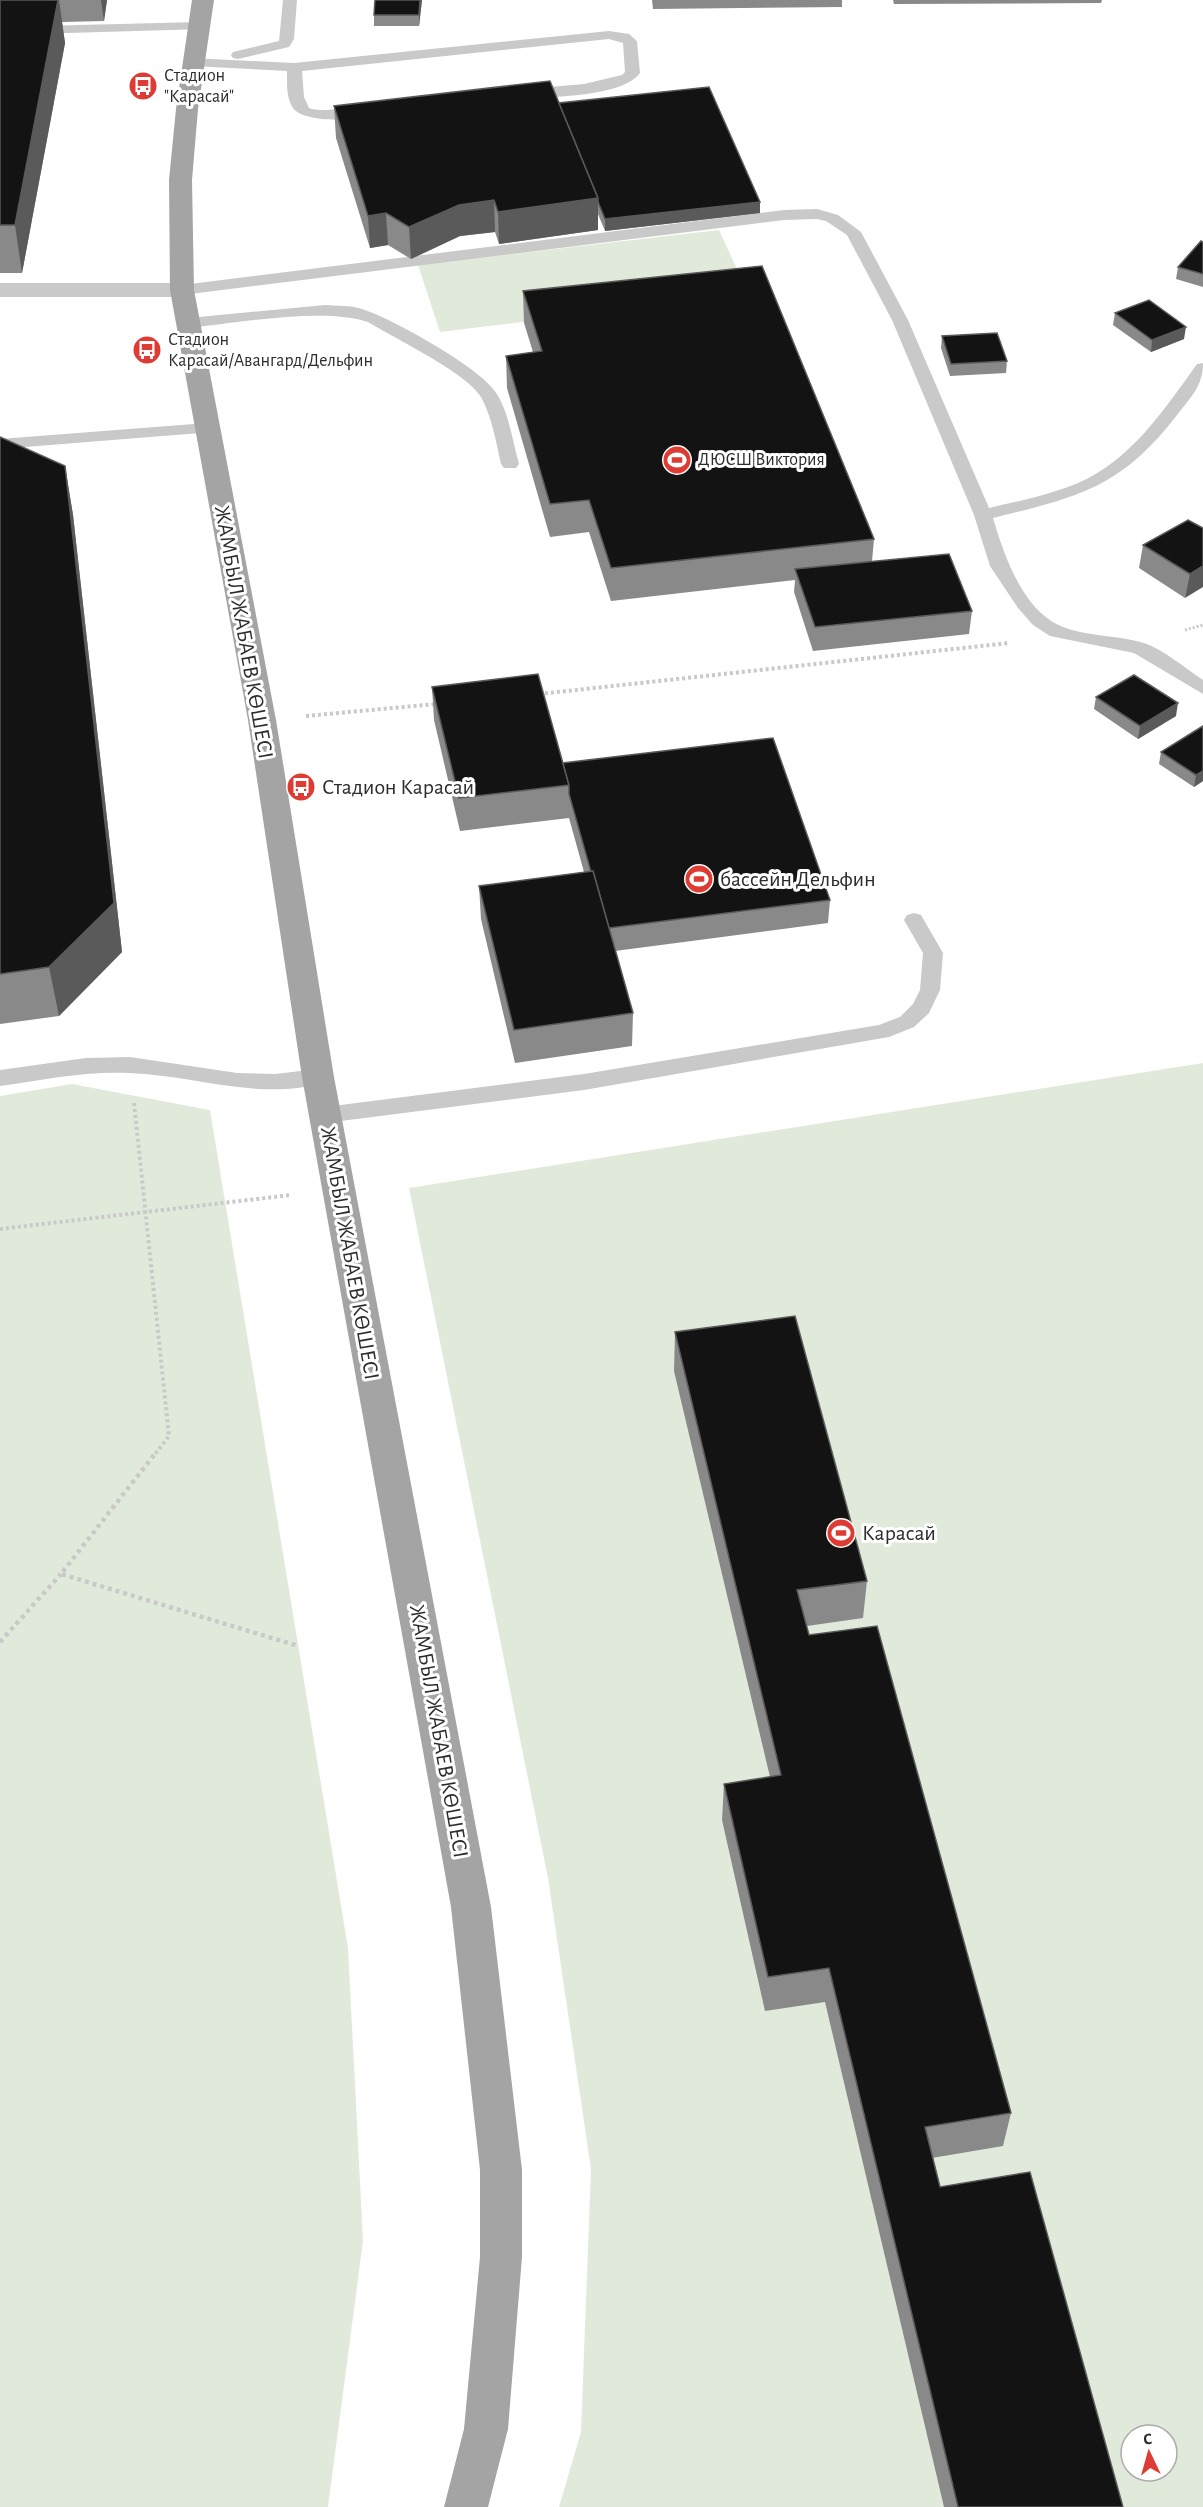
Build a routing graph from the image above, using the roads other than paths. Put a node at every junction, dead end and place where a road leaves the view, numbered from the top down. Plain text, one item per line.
1 (290, 0) edge
2 (201, 13) edge
3 (0, 31) edge
4 (192, 62) junction
5 (294, 67) junction
6 (506, 96) edge
7 (376, 110) edge
8 (0, 290) edge
9 (182, 290) junction
10 (188, 323) junction
11 (1203, 368) edge
12 (207, 428) junction
13 (0, 444) edge
14 (510, 464) dead end
15 (983, 515) junction
16 (1203, 688) edge
17 (914, 920) dead end
18 (318, 1077) junction
19 (0, 1078) edge
20 (325, 1115) junction
21 (466, 2507) edge

1 - 4 lane
2 - 3 lane
2 - 4 main road, ЖАМБЫЛ ЖАБАЕВ КӨШЕСІ
4 - 5 lane
4 - 9 main road, ЖАМБЫЛ ЖАБАЕВ КӨШЕСІ
5 - 6 lane
5 - 7 lane
8 - 9 street
9 - 10 main road, ЖАМБЫЛ ЖАБАЕВ КӨШЕСІ
9 - 15 lane
10 - 12 main road, ЖАМБЫЛ ЖАБАЕВ КӨШЕСІ
10 - 14 lane
11 - 15 lane
12 - 13 lane
12 - 18 main road, ЖАМБЫЛ ЖАБАЕВ КӨШЕСІ
15 - 16 lane
17 - 20 lane
18 - 19 lane
18 - 20 main road, ЖАМБЫЛ ЖАБАЕВ КӨШЕСІ
20 - 21 main road, ЖАМБЫЛ ЖАБАЕВ КӨШЕСІ

